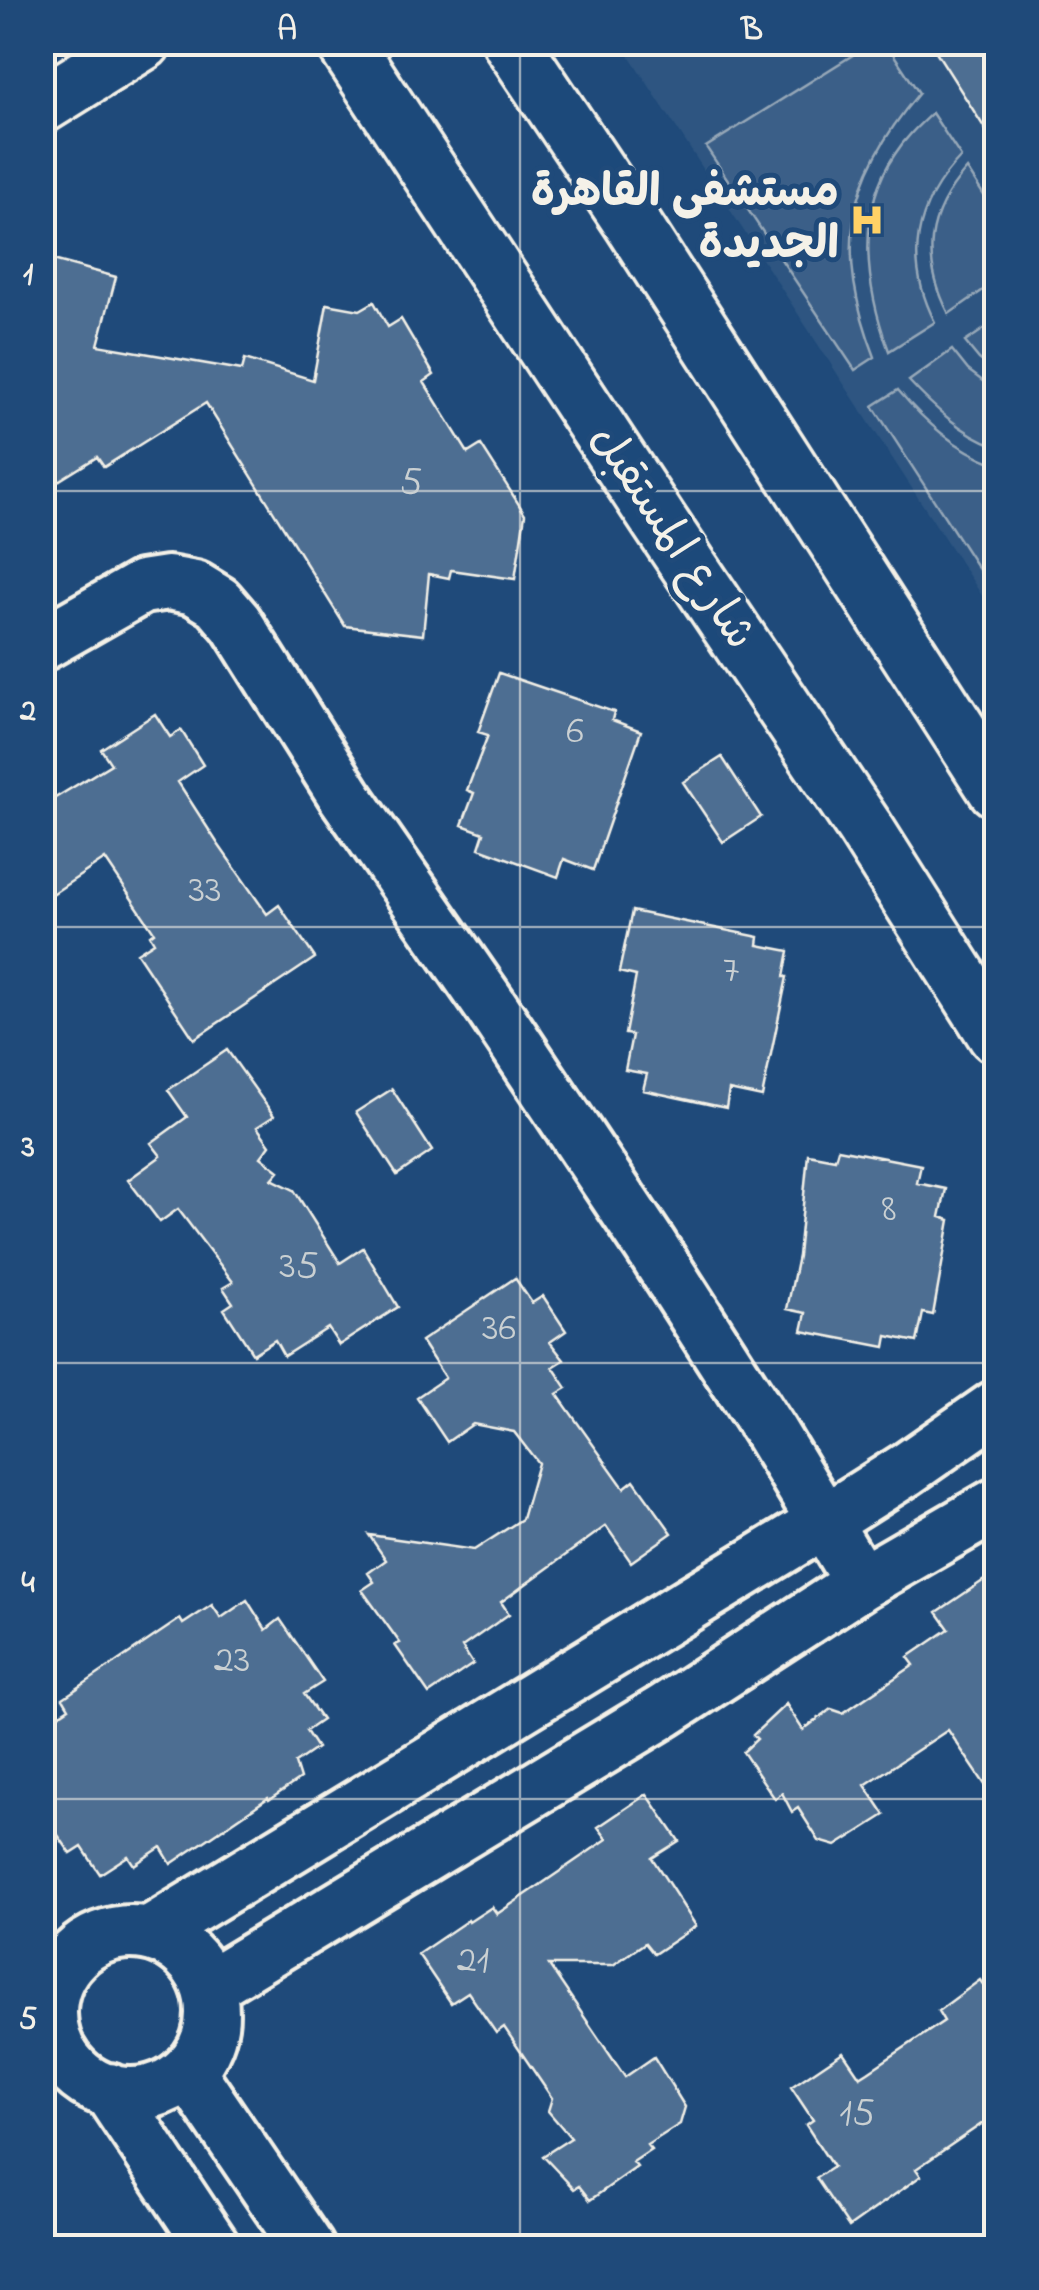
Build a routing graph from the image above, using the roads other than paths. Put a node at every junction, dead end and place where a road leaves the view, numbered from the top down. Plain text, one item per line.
1 (143, 42) edge
2 (344, 42) edge
3 (510, 42) edge
4 (42, 105) edge
5 (42, 644) edge
6 (996, 789) edge
7 (996, 1035) edge
8 (996, 1407) edge
9 (996, 1505) edge
10 (825, 1520) junction
11 (861, 1583) junction
12 (150, 1933) junction
13 (53, 1965) edge
14 (208, 1987) junction
15 (51, 2050) edge
16 (188, 2071) junction
17 (109, 2090) junction
18 (214, 2248) edge
19 (308, 2248) edge

1 - 4 street
2 - 7 street, شارع المستقبل
3 - 6 street
5 - 10 street
8 - 10 street
9 - 11 street
10 - 11 street
10 - 12 street
11 - 14 street
12 - 13 street
12 - 14 street
13 - 15 street
14 - 16 street
15 - 17 street
16 - 17 street
16 - 19 street
17 - 18 street

